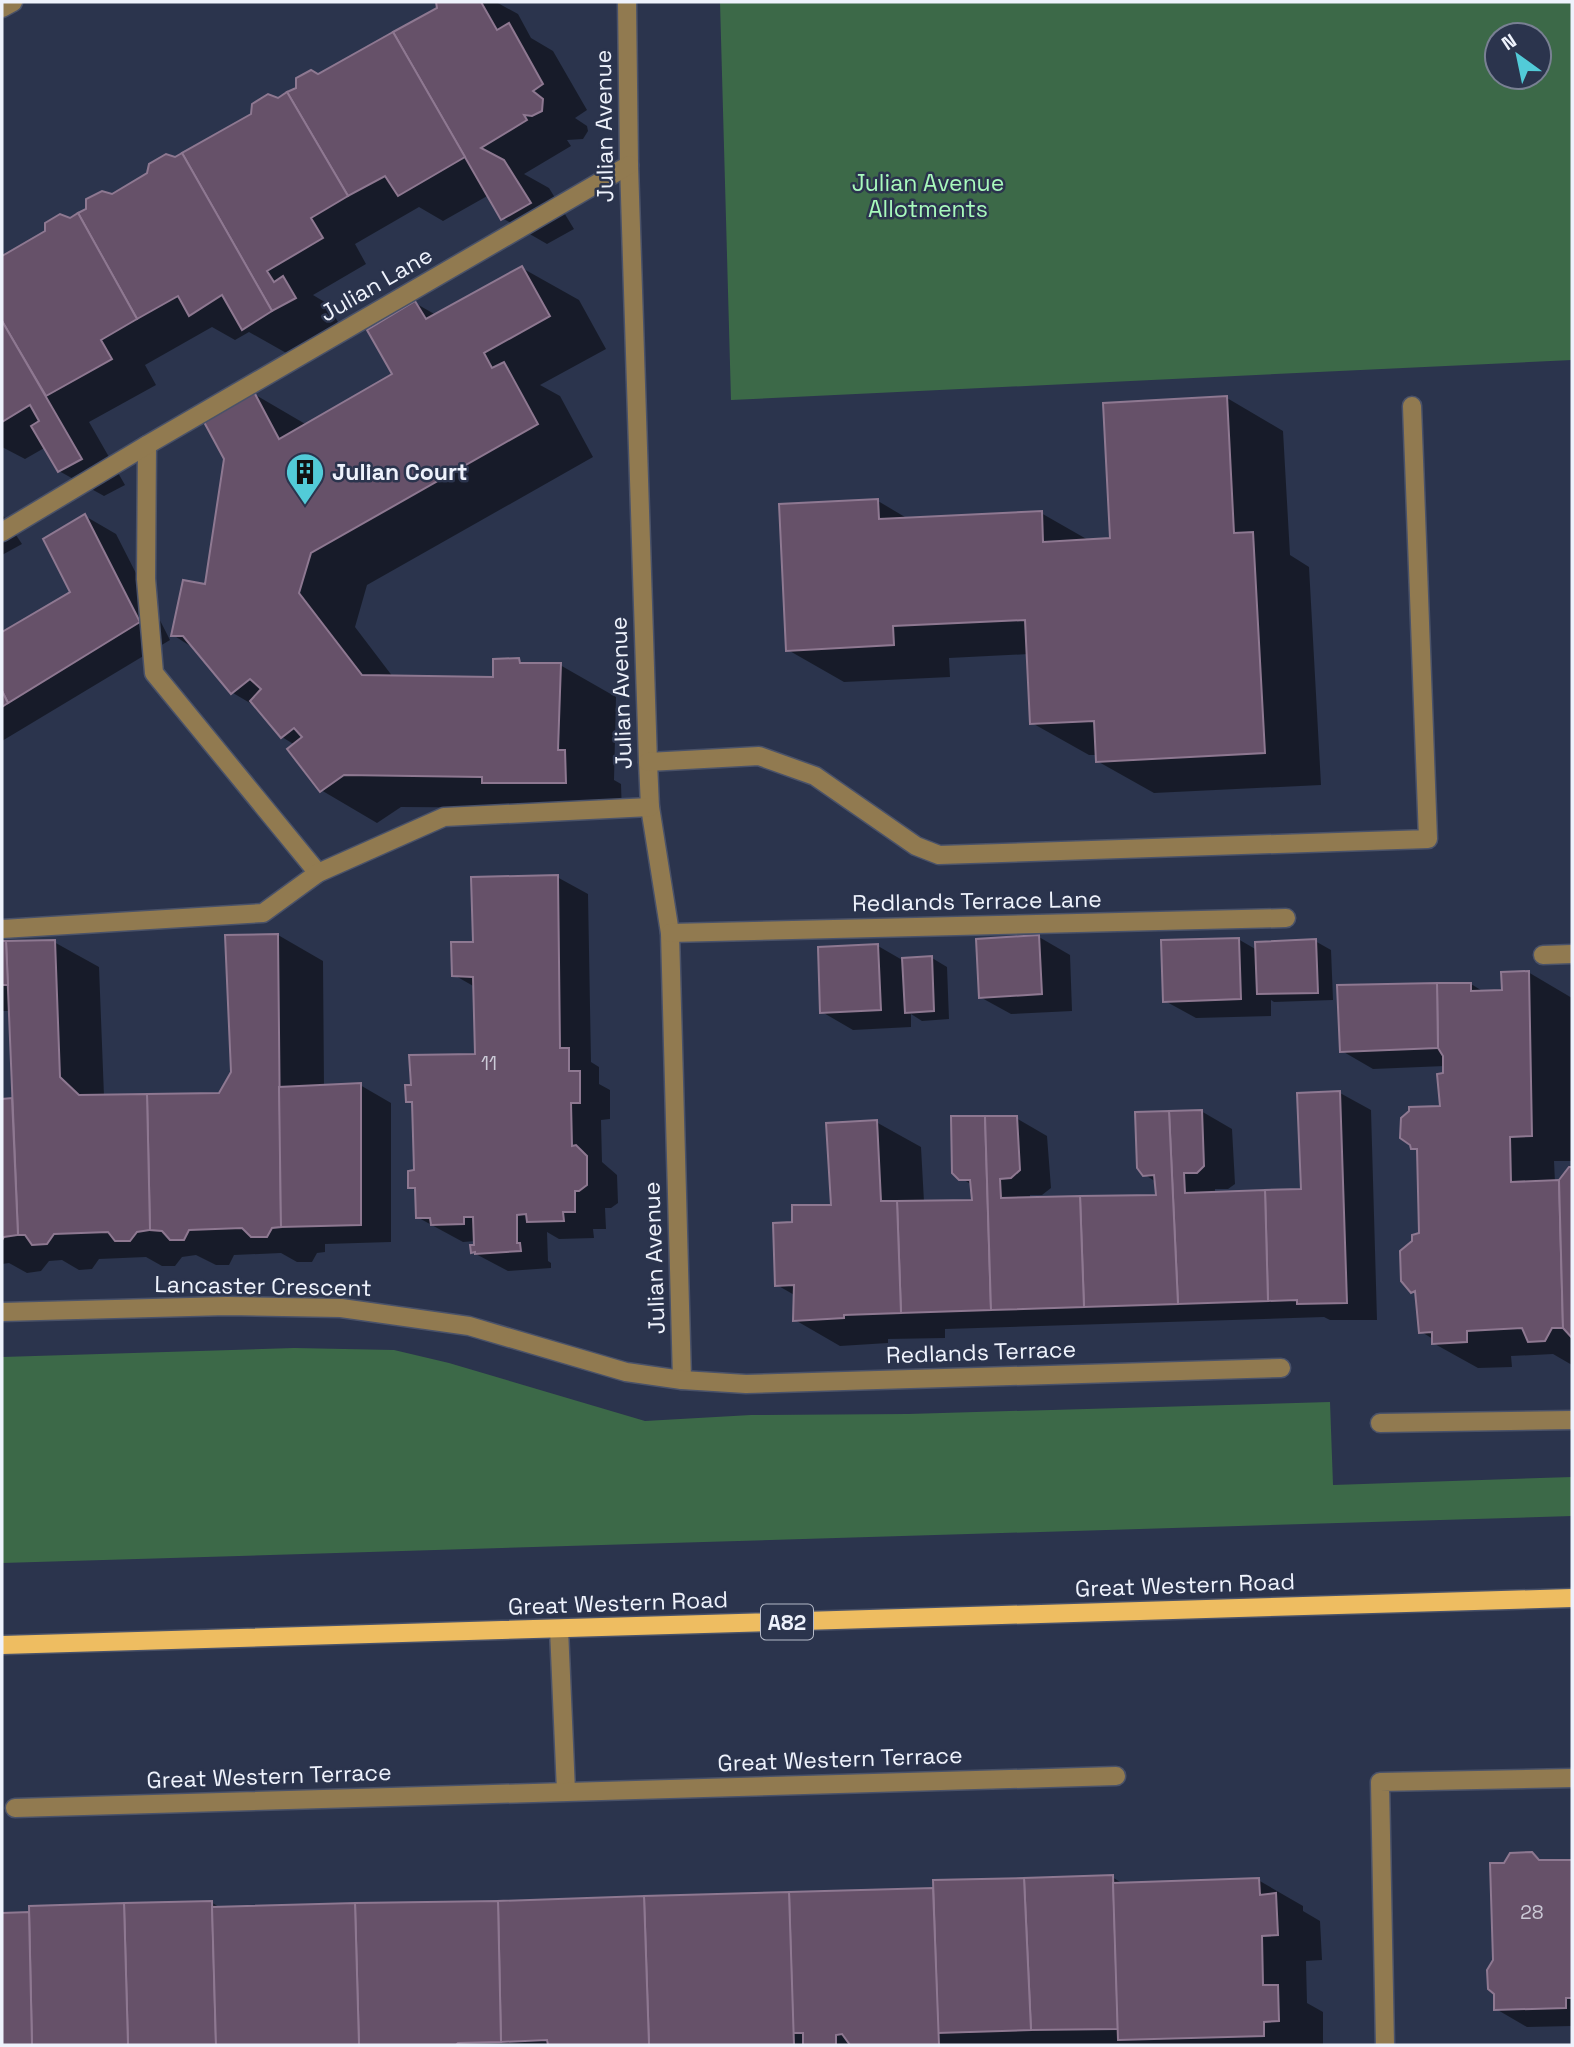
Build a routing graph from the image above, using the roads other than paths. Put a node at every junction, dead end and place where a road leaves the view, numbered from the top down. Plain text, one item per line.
1 (13, 2) edge
2 (627, 2) edge
3 (2, 8) edge
4 (629, 165) junction
5 (1412, 406) dead end
6 (147, 445) junction
7 (2, 533) edge
8 (648, 762) junction
9 (650, 807) junction
10 (318, 873) junction
11 (1286, 918) dead end
12 (2, 929) edge
13 (670, 933) junction
14 (1572, 954) edge
15 (1543, 956) dead end
16 (2, 1312) edge
17 (1282, 1368) dead end
18 (682, 1380) junction
19 (1572, 1420) edge
20 (1380, 1423) dead end
21 (1572, 1598) edge
22 (559, 1629) junction
23 (2, 1645) edge
24 (1116, 1776) dead end
25 (1572, 1778) edge
26 (566, 1791) junction
27 (15, 1808) dead end
28 (1385, 2045) edge

1 - 3 street
2 - 4 street, Julian Avenue
4 - 6 street, Julian Lane
4 - 8 street, Julian Avenue
5 - 8 street
6 - 7 street, Julian Lane
6 - 10 street
8 - 9 street, Julian Avenue
9 - 10 street
9 - 13 street, Julian Avenue
10 - 12 street
11 - 13 street, Redlands Terrace Lane
13 - 18 street, Julian Avenue
14 - 15 street
16 - 18 street, Lancaster Crescent
17 - 18 street, Redlands Terrace
19 - 20 street
21 - 22 main road, Great Western Road / A82
22 - 23 main road, Great Western Road / A82
22 - 26 street
24 - 26 street, Great Western Terrace
25 - 28 street
26 - 27 street, Great Western Terrace

